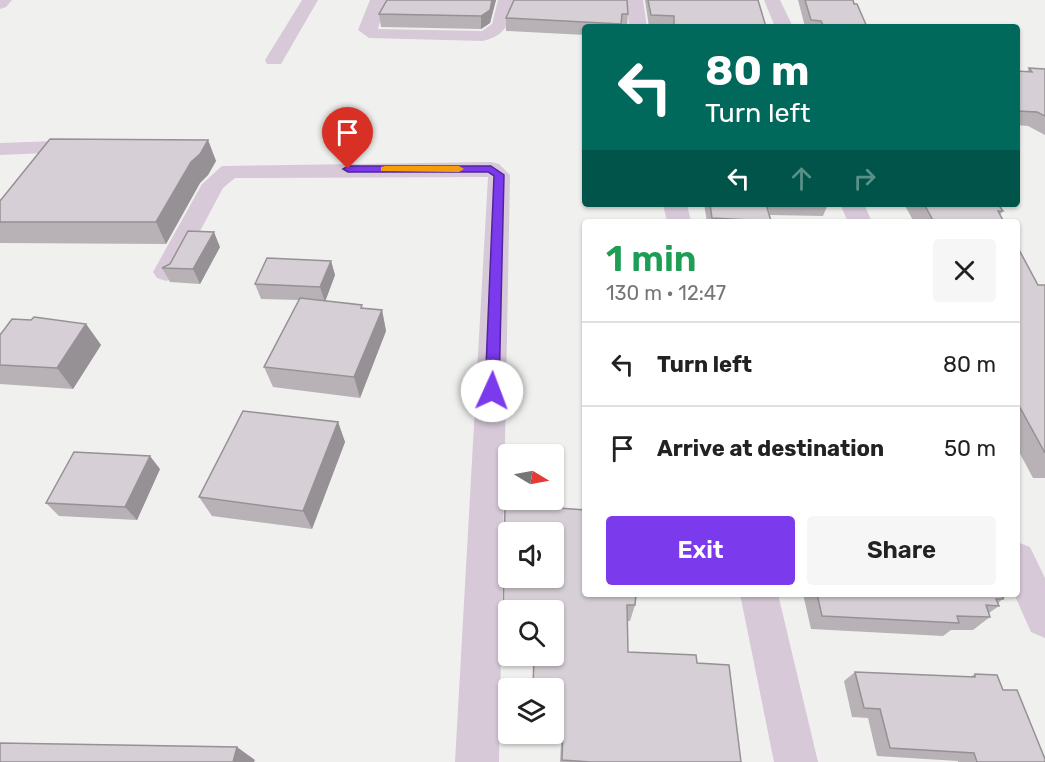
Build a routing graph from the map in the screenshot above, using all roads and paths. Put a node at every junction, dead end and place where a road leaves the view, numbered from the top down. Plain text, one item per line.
1 (4, 0) edge
2 (310, 0) edge
3 (378, 0) edge
4 (506, 0) edge
5 (635, 0) edge
6 (772, 0) edge
7 (0, 4) edge
8 (638, 24) edge
9 (783, 24) edge
10 (274, 60) dead end
11 (102, 146) edge
12 (0, 149) edge
13 (166, 272) edge
14 (1020, 565) edge
15 (760, 597) edge
16 (1045, 619) edge
17 (477, 762) edge
18 (796, 762) edge

1 - 7 street
2 - 10 street
3 - 4 street
5 - 8 street
6 - 9 street
11 - 12 street
13 - 17 street
14 - 16 street
15 - 18 street

